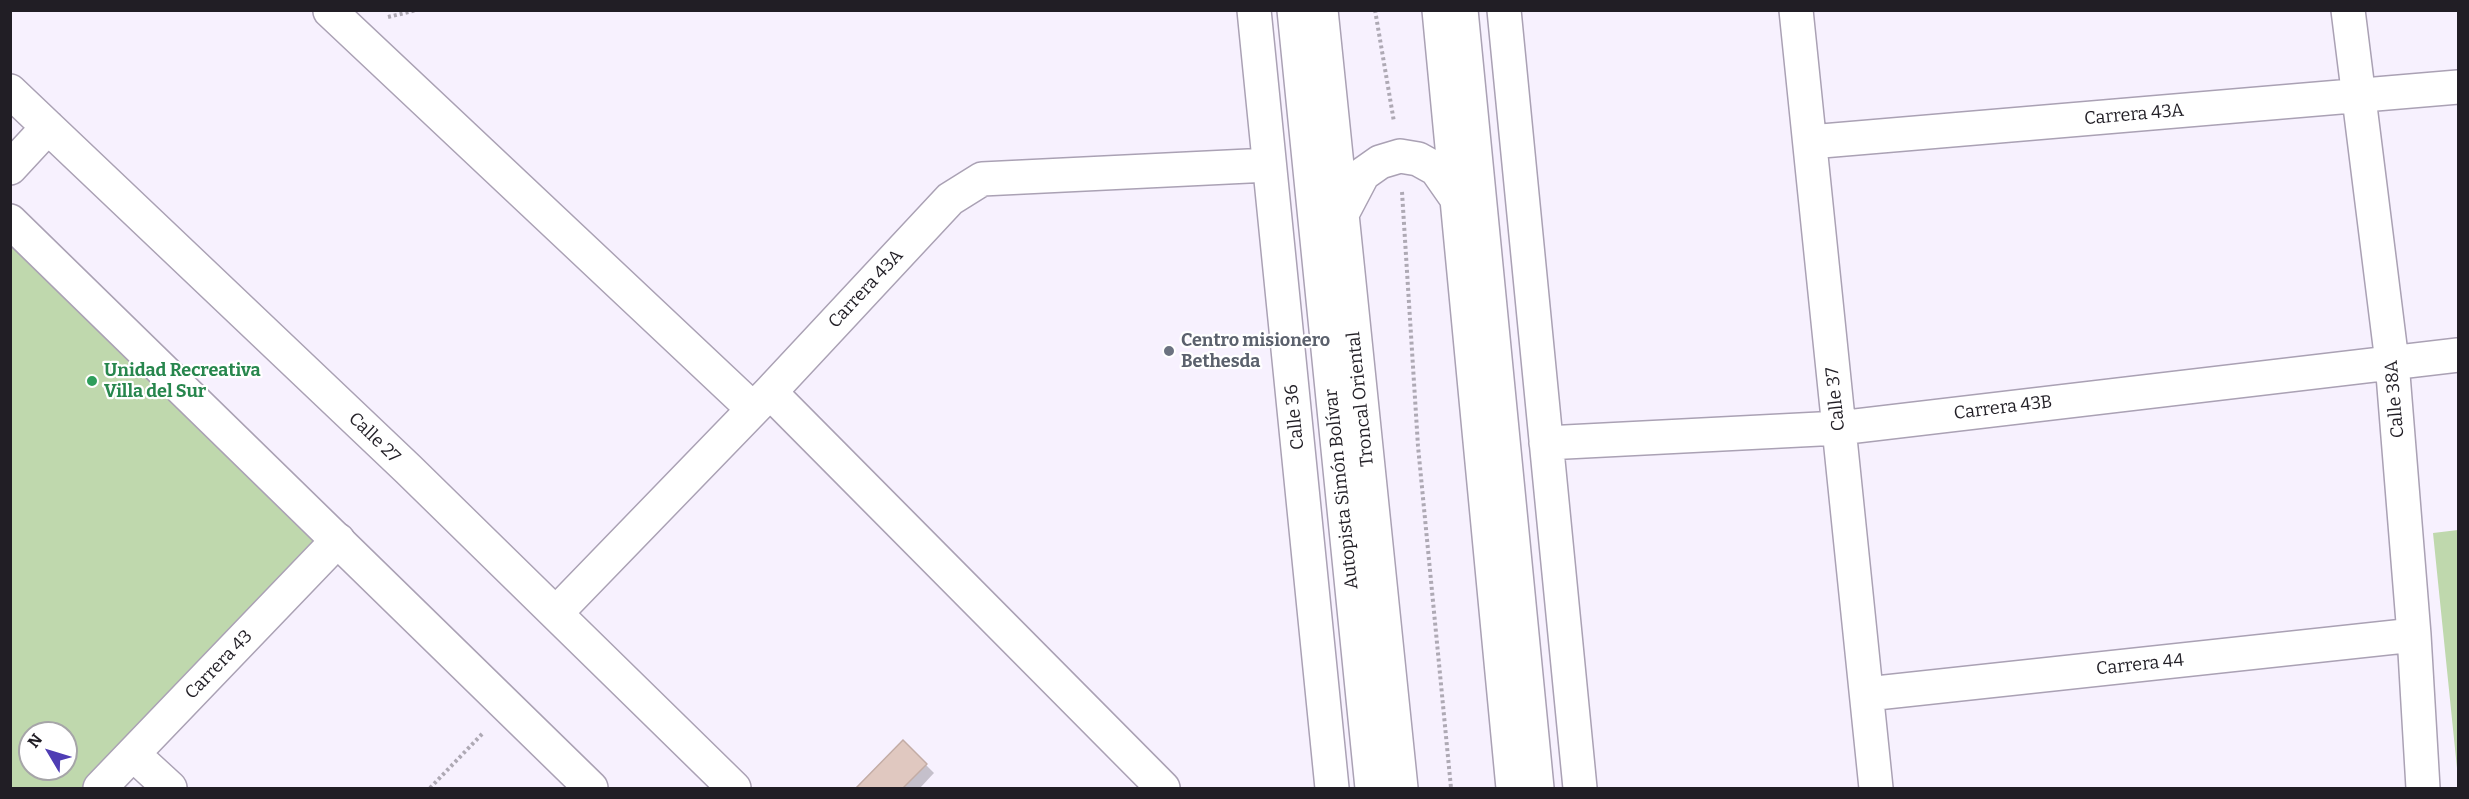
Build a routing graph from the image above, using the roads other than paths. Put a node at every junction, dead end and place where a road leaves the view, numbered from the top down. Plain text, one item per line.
1 (330, 10) edge
2 (1254, 10) edge
3 (1294, 10) edge
4 (1321, 10) edge
5 (1439, 10) edge
6 (1461, 10) edge
7 (1504, 10) edge
8 (1796, 10) edge
9 (2348, 10) edge
10 (2458, 87) edge
11 (10, 91) edge
12 (2360, 96) junction
13 (48, 127) junction
14 (1810, 142) junction
15 (1269, 165) junction
16 (10, 168) edge
17 (1457, 199) junction
18 (1342, 214) junction
19 (10, 221) edge
20 (2458, 355) edge
21 (2392, 362) junction
22 (761, 400) junction
23 (1839, 428) junction
24 (1546, 443) junction
25 (338, 540) junction
26 (556, 613) junction
27 (2414, 635) junction
28 (1867, 694) junction
29 (133, 754) junction
30 (100, 789) edge
31 (170, 789) edge
32 (591, 789) edge
33 (734, 789) edge
34 (1163, 789) edge
35 (1332, 789) edge
36 (1372, 789) edge
37 (1401, 789) edge
38 (1513, 789) edge
39 (1537, 789) edge
40 (1580, 789) edge
41 (1876, 789) edge
42 (2423, 789) edge

1 - 22 main road
2 - 15 main road, Calle 36
3 - 36 main road, Autopista Simón Bolívar
4 - 18 main road, Troncal Oriental
5 - 17 main road
6 - 39 main road
7 - 24 main road
8 - 14 main road, Calle 37
9 - 12 main road, Calle 38A
10 - 12 main road, Carrera 43A
11 - 13 main road, Calle 27
12 - 14 main road, Carrera 43A
12 - 21 main road, Calle 38A
13 - 16 main road
13 - 26 main road, Calle 27
14 - 23 main road, Calle 37
15 - 22 main road, Carrera 43A
15 - 35 main road, Calle 36
17 - 18 main road
17 - 38 main road
18 - 37 main road, Troncal Oriental
19 - 25 main road
20 - 21 main road, Carrera 43B
21 - 23 main road, Carrera 43B
21 - 27 main road, Calle 38A
22 - 26 main road, Carrera 43A
22 - 34 main road
23 - 24 main road, Carrera 43B
23 - 28 main road, Calle 37
24 - 40 main road
25 - 29 main road, Carrera 43
25 - 32 main road
26 - 33 main road, Calle 27
27 - 28 main road, Carrera 44
27 - 42 main road, Calle 38A
28 - 41 main road, Calle 37
29 - 30 main road, Carrera 43
29 - 31 main road

